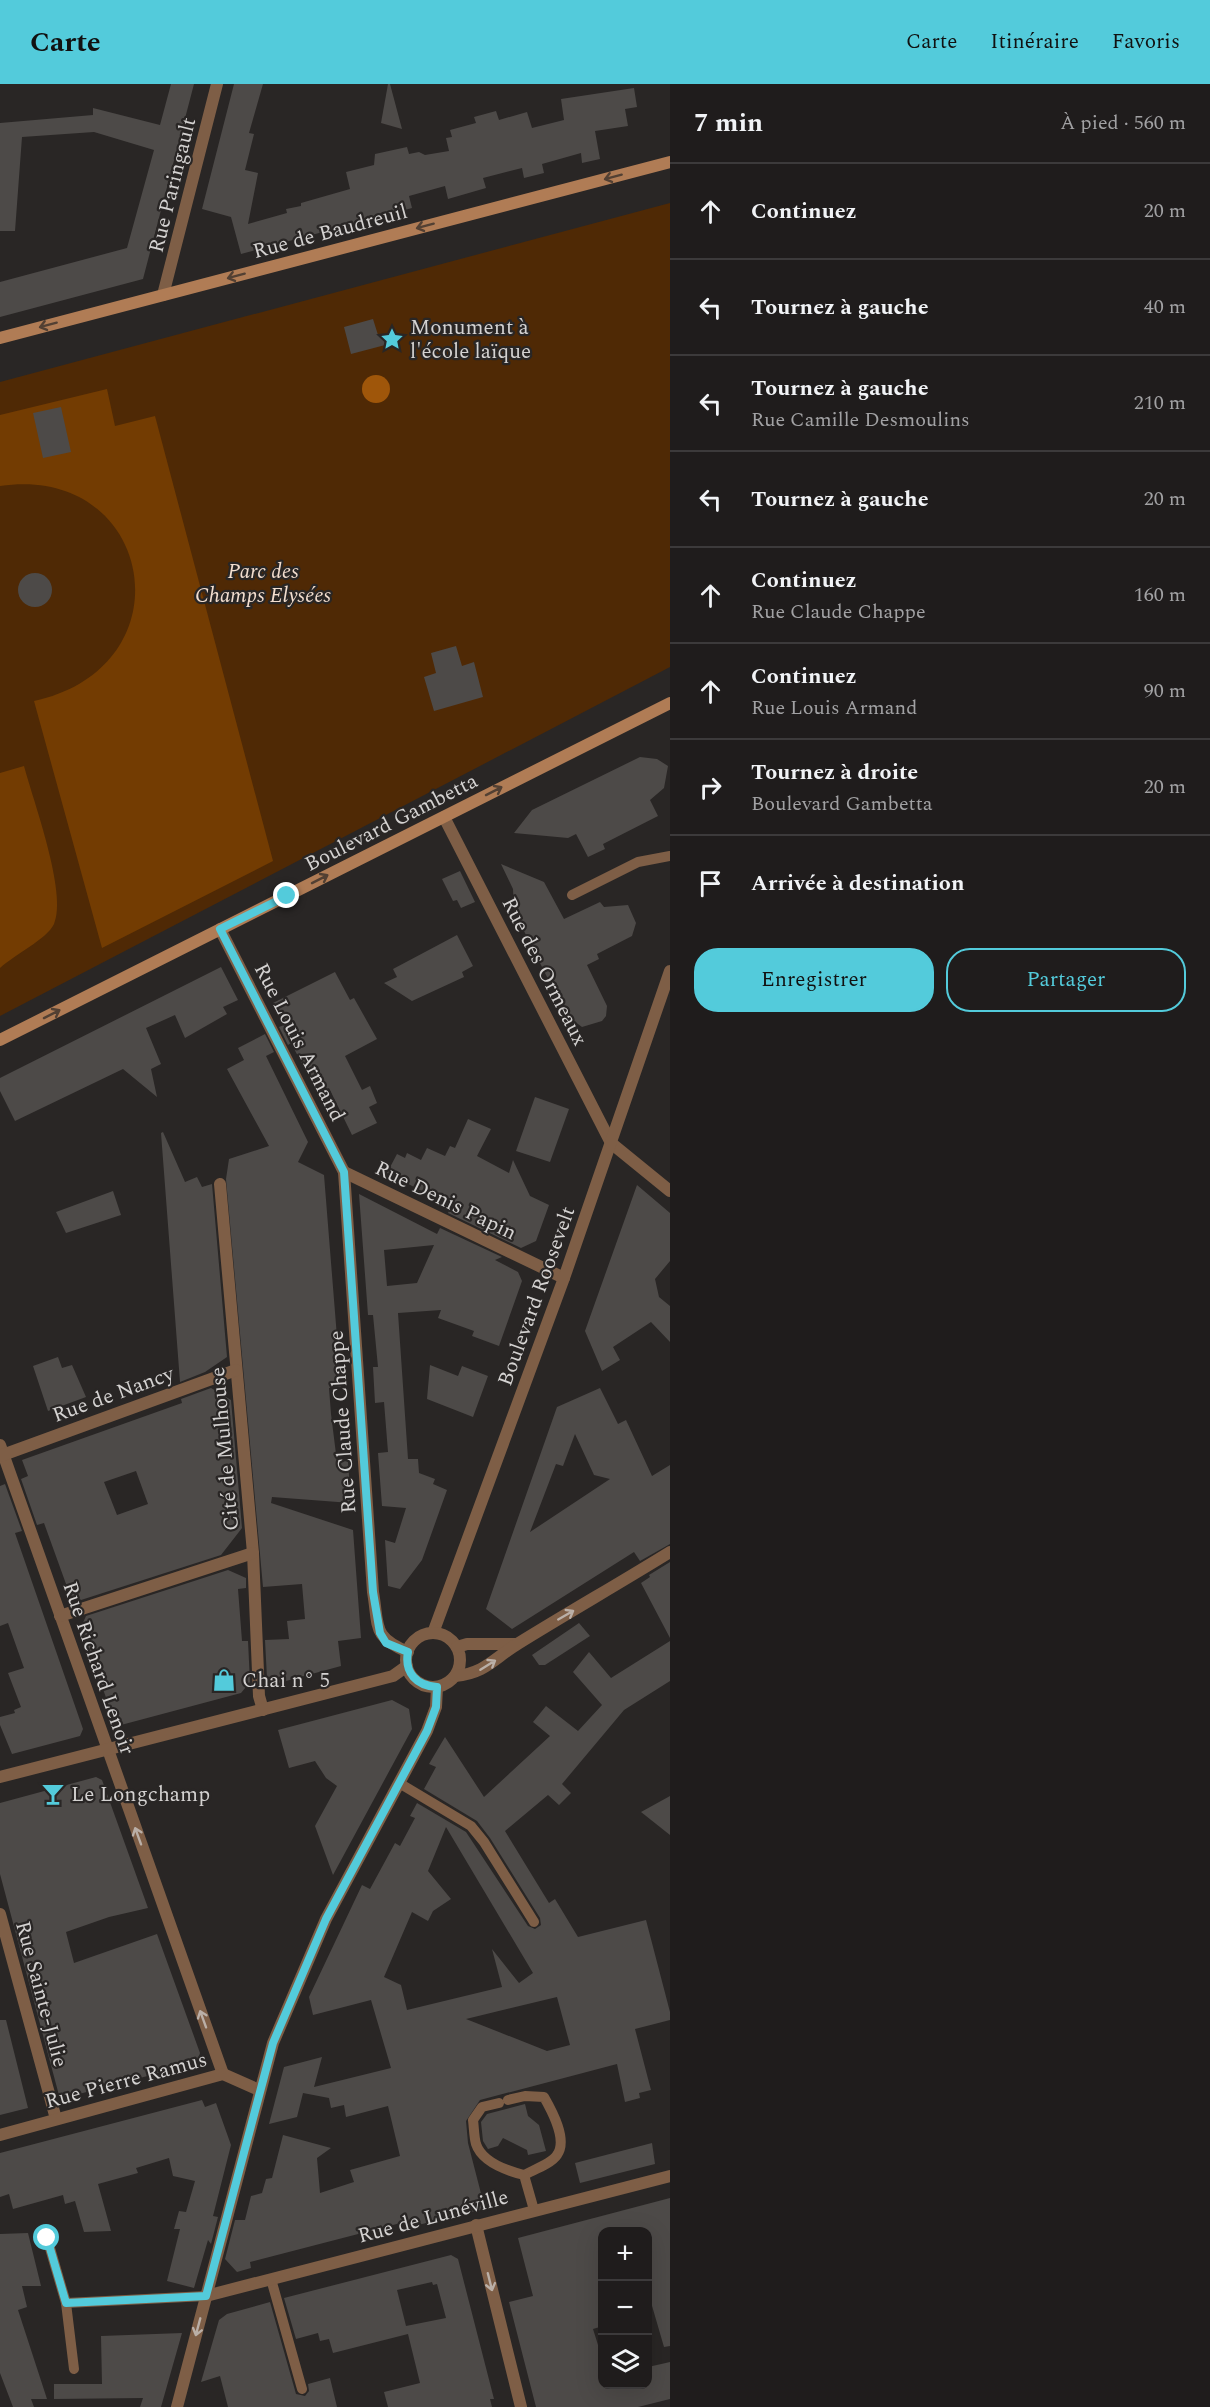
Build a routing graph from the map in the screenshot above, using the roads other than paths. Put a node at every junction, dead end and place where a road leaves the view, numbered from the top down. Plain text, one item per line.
1 (218, 84) edge
2 (670, 162) edge
3 (164, 295) junction
4 (0, 338) edge
5 (670, 703) edge
6 (444, 817) junction
7 (670, 856) edge
8 (572, 895) dead end
9 (220, 929) junction
10 (670, 971) edge
11 (0, 1040) edge
12 (611, 1143) junction
13 (344, 1172) junction
14 (220, 1184) dead end
15 (670, 1191) edge
16 (564, 1278) junction
17 (236, 1370) junction
18 (1, 1452) edge
19 (670, 1552) edge
20 (253, 1553) junction
21 (60, 1616) junction
22 (433, 1633) junction
23 (516, 1644) junction
24 (457, 1647) junction
25 (408, 1652) junction
26 (407, 1666) junction
27 (455, 1676) junction
28 (437, 1687) junction
29 (263, 1710) junction
30 (106, 1748) junction
31 (0, 1777) edge
32 (399, 1783) junction
33 (0, 1914) edge
34 (534, 1922) dead end
35 (223, 2074) junction
36 (259, 2090) junction
37 (56, 2119) junction
38 (0, 2134) edge
39 (524, 2175) junction
40 (670, 2176) edge
41 (534, 2210) junction
42 (476, 2225) junction
43 (47, 2238) dead end
44 (271, 2279) junction
45 (206, 2296) junction
46 (66, 2303) junction
47 (74, 2369) dead end
48 (302, 2389) dead end
49 (177, 2407) edge
50 (521, 2407) edge

1 - 3 street, Rue Paringault
2 -> 3 main road, Rue de Baudreuil
3 -> 4 main road, Rue de Baudreuil
6 -> 5 main road, Boulevard Gambetta
9 -> 6 main road, Boulevard Gambetta
6 - 12 street, Rue des Ormeaux
7 - 8 lane
11 -> 9 main road, Boulevard Gambetta
9 - 13 street, Rue Louis Armand
10 - 12 street, Boulevard Roosevelt
12 - 15 street
12 - 16 street, Boulevard Roosevelt
13 - 16 street, Rue Denis Papin
13 - 25 street, Rue Claude Chappe
14 - 17 street, Cité de Mulhouse
16 - 22 street, Boulevard Roosevelt
17 - 18 street, Rue de Nancy
17 - 20 street, Cité de Mulhouse
18 - 21 street, Rue Richard Lenoir
23 -> 19 street
20 - 21 street
20 - 29 street, Cité de Mulhouse
21 - 30 street, Rue Richard Lenoir
22 - 24 street
22 - 25 street
23 - 24 street
27 -> 23 street
24 - 27 street
25 - 26 street
26 - 28 street
26 - 29 street
27 - 28 street
28 - 32 street
29 - 30 street
30 - 31 street
35 -> 30 street, Rue Richard Lenoir
32 - 34 lane
32 - 36 street
33 - 37 street, Rue Sainte-Julie
35 - 36 street, Rue Pierre Ramus
35 - 37 street, Rue Pierre Ramus
36 - 45 street
37 - 38 street, Rue Pierre Ramus
39 - 39 lane
39 - 41 lane
40 - 41 street, Rue de Lunéville
41 - 42 street, Rue de Lunéville
42 - 44 street, Rue de Lunéville
42 -> 50 street
43 - 46 lane
44 - 45 street, Rue de Lunéville
44 - 48 lane
45 - 46 lane
45 -> 49 street
46 - 47 lane

